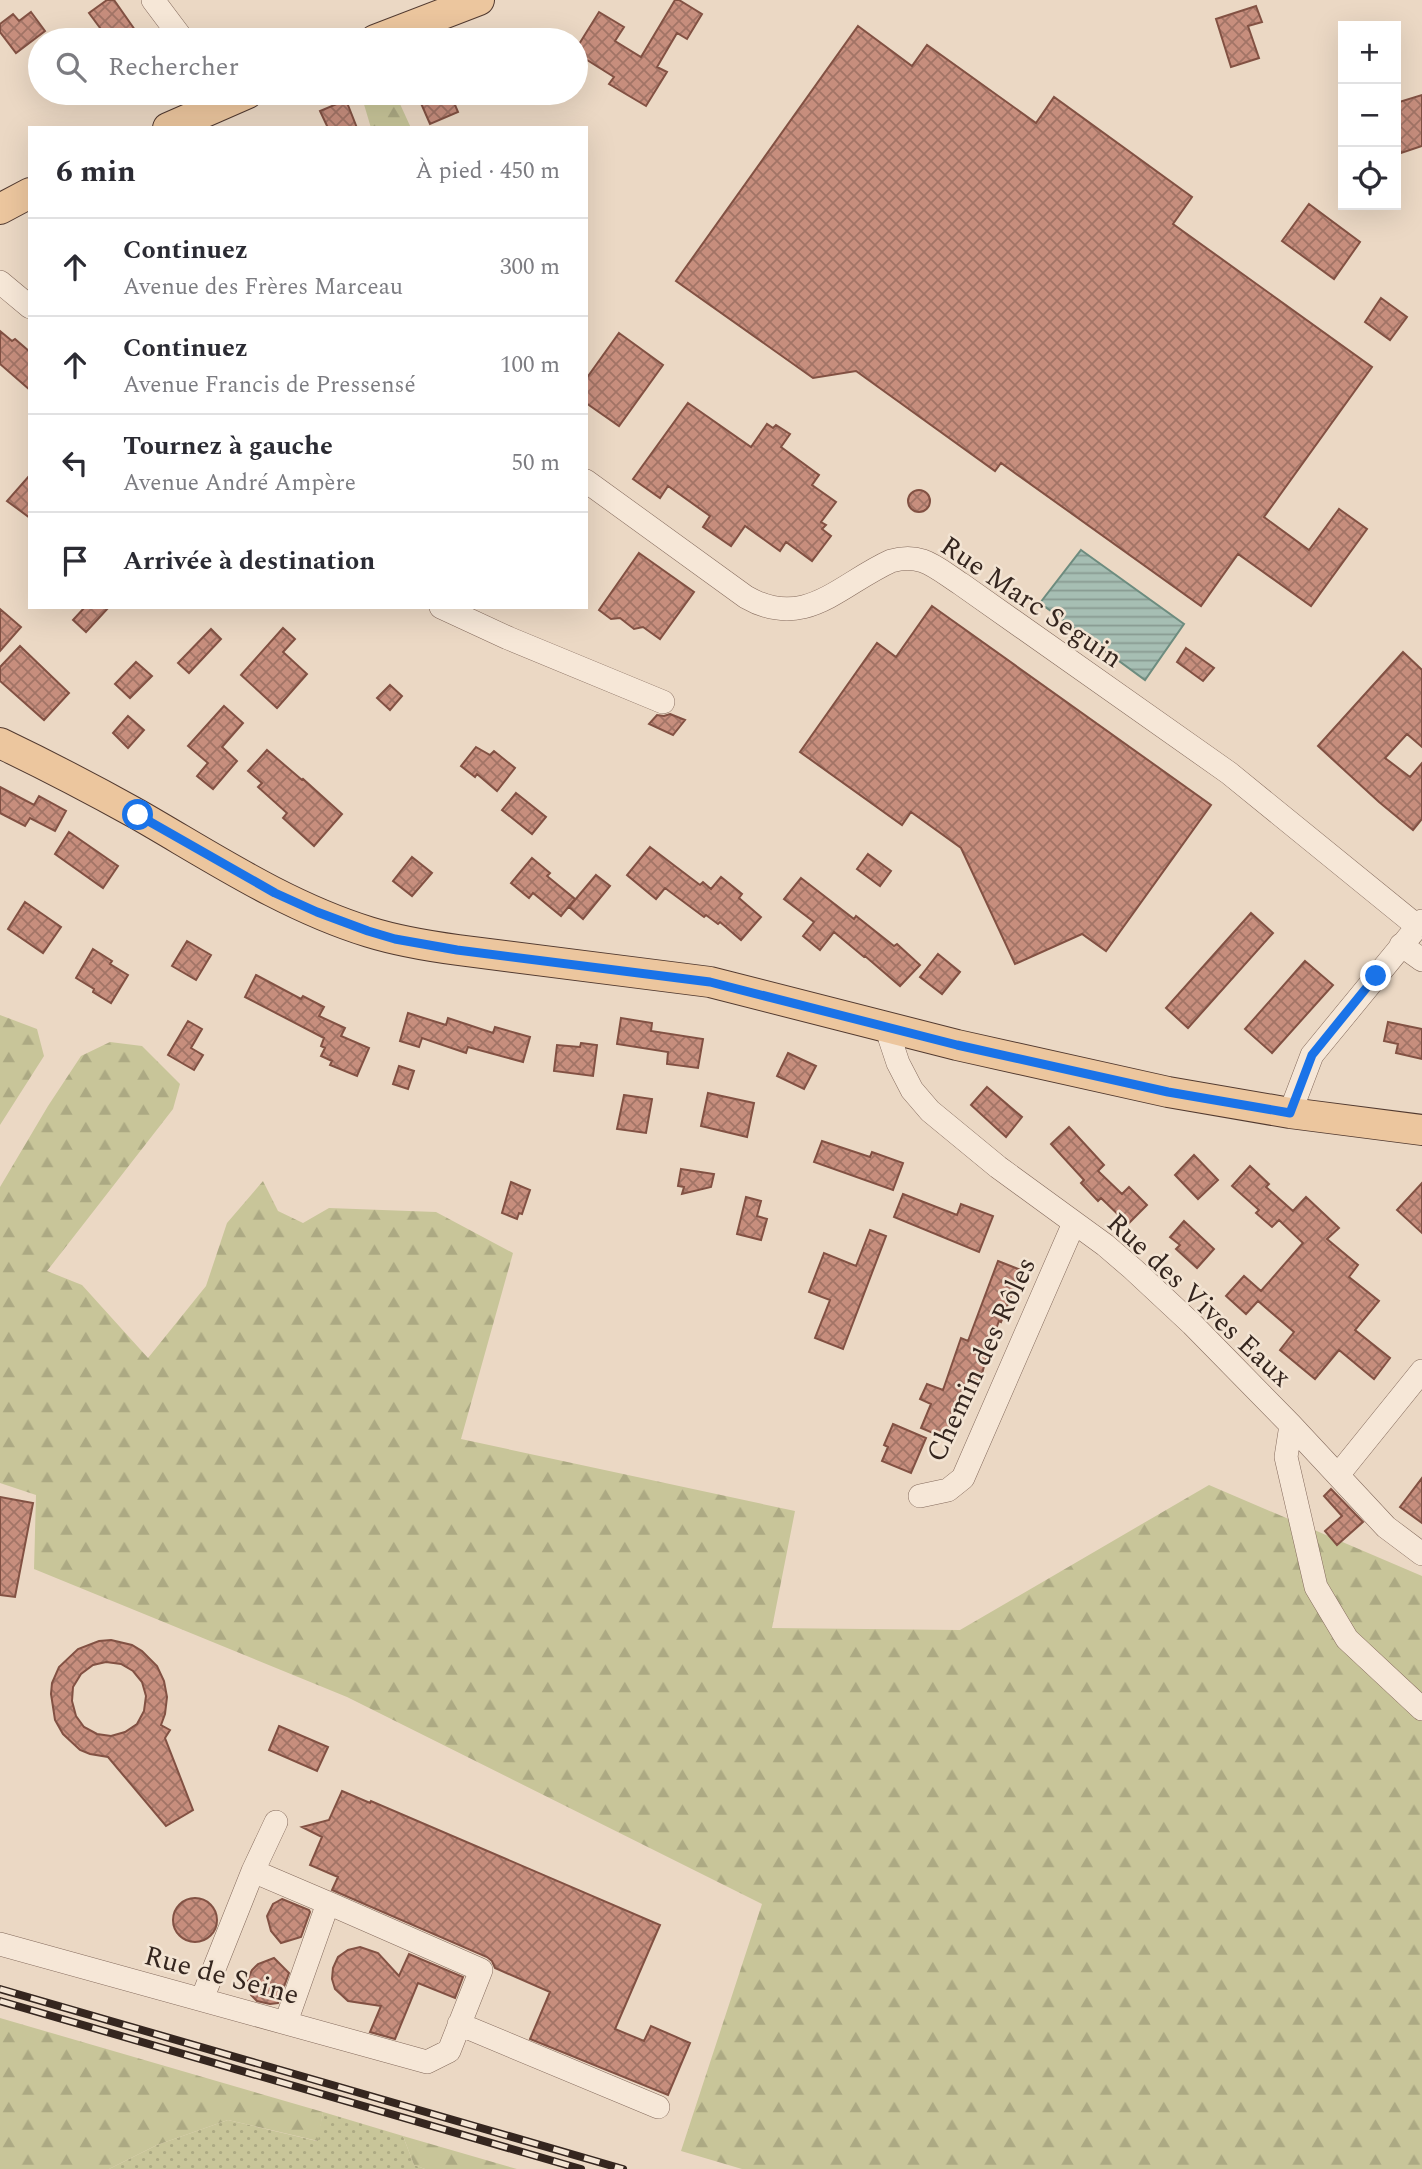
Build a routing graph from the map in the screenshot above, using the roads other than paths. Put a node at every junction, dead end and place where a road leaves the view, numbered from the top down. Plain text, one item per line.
1 (153, 0) edge
2 (479, 0) edge
3 (174, 28) edge
4 (406, 28) edge
5 (213, 105) edge
6 (172, 126) edge
7 (28, 194) edge
8 (0, 209) edge
9 (0, 282) edge
10 (28, 305) edge
11 (588, 482) edge
12 (445, 609) edge
13 (663, 702) dead end
14 (0, 743) edge
15 (1419, 923) edge
16 (1401, 945) junction
17 (1422, 960) edge
18 (892, 1028) junction
19 (1290, 1113) junction
20 (1422, 1130) edge
21 (1074, 1223) junction
22 (1422, 1371) edge
23 (1291, 1425) junction
24 (1338, 1475) junction
25 (920, 1496) dead end
26 (1422, 1554) edge
27 (1422, 1709) edge
28 (276, 1822) dead end
29 (253, 1871) junction
30 (328, 1903) junction
31 (0, 1944) edge
32 (202, 1999) junction
33 (286, 2022) junction
34 (459, 2024) junction
35 (658, 2107) dead end

1 - 3 street
2 - 4 main road
5 - 6 main road
7 - 8 main road
9 - 10 street
11 - 15 street, Rue Marc Seguin
12 - 13 street
14 - 18 main road
15 - 16 street
16 - 17 street
16 - 19 street
18 - 19 main road
18 - 21 street, Rue des Vives Eaux
19 - 20 main road
21 - 23 street, Rue des Vives Eaux
21 - 25 street, Chemin des Rôles
22 - 24 street
23 - 24 street, Rue des Vives Eaux
23 - 27 street
24 - 26 street, Rue des Vives Eaux
28 - 29 street
29 - 30 street
29 - 32 street
30 - 33 street
30 - 34 street
31 - 32 street, Rue de Seine
32 - 33 street, Rue de Seine
33 - 34 street, Rue de Seine
34 - 35 street

